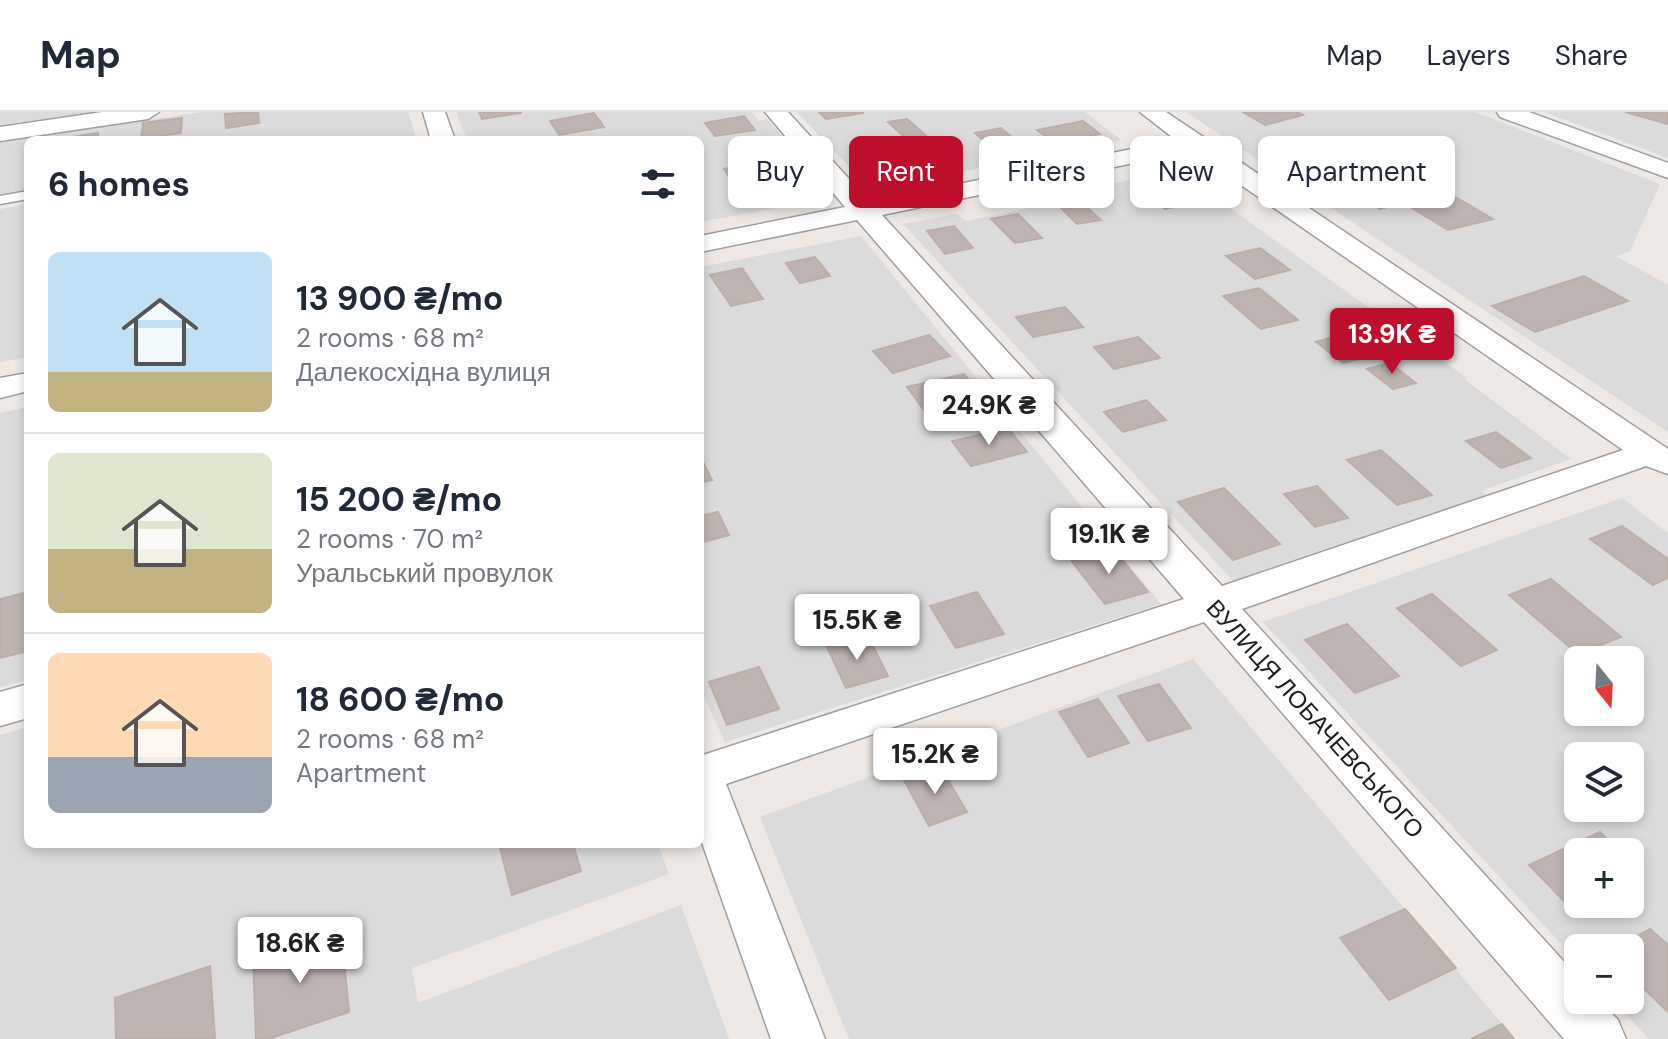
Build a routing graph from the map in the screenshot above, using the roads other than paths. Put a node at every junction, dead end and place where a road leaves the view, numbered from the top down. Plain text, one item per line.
1 (148, 112) edge
2 (434, 112) edge
3 (776, 112) edge
4 (1151, 112) edge
5 (1508, 112) edge
6 (0, 134) edge
7 (442, 136) edge
8 (1186, 136) edge
9 (1130, 157) edge
10 (1668, 171) edge
11 (1242, 174) edge
12 (24, 196) edge
13 (0, 200) edge
14 (867, 211) junction
15 (704, 243) edge
16 (24, 383) edge
17 (0, 388) edge
18 (1659, 459) edge
19 (1213, 604) junction
20 (24, 702) edge
21 (0, 709) edge
22 (704, 773) edge
23 (704, 785) edge
24 (798, 1039) edge
25 (1599, 1039) edge

1 - 6 street
2 - 7 street
3 - 14 street, ВУЛИЦЯ ЛОБАЧЕВСЬКОГО
4 - 8 street
5 - 10 street
9 - 14 street
11 - 18 street
12 - 13 lane
14 - 15 street
14 - 19 street, ВУЛИЦЯ ЛОБАЧЕВСЬКОГО
16 - 17 street
18 - 19 street
19 - 22 street
19 - 25 street, ВУЛИЦЯ ЛОБАЧЕВСЬКОГО
20 - 21 street
23 - 24 street

